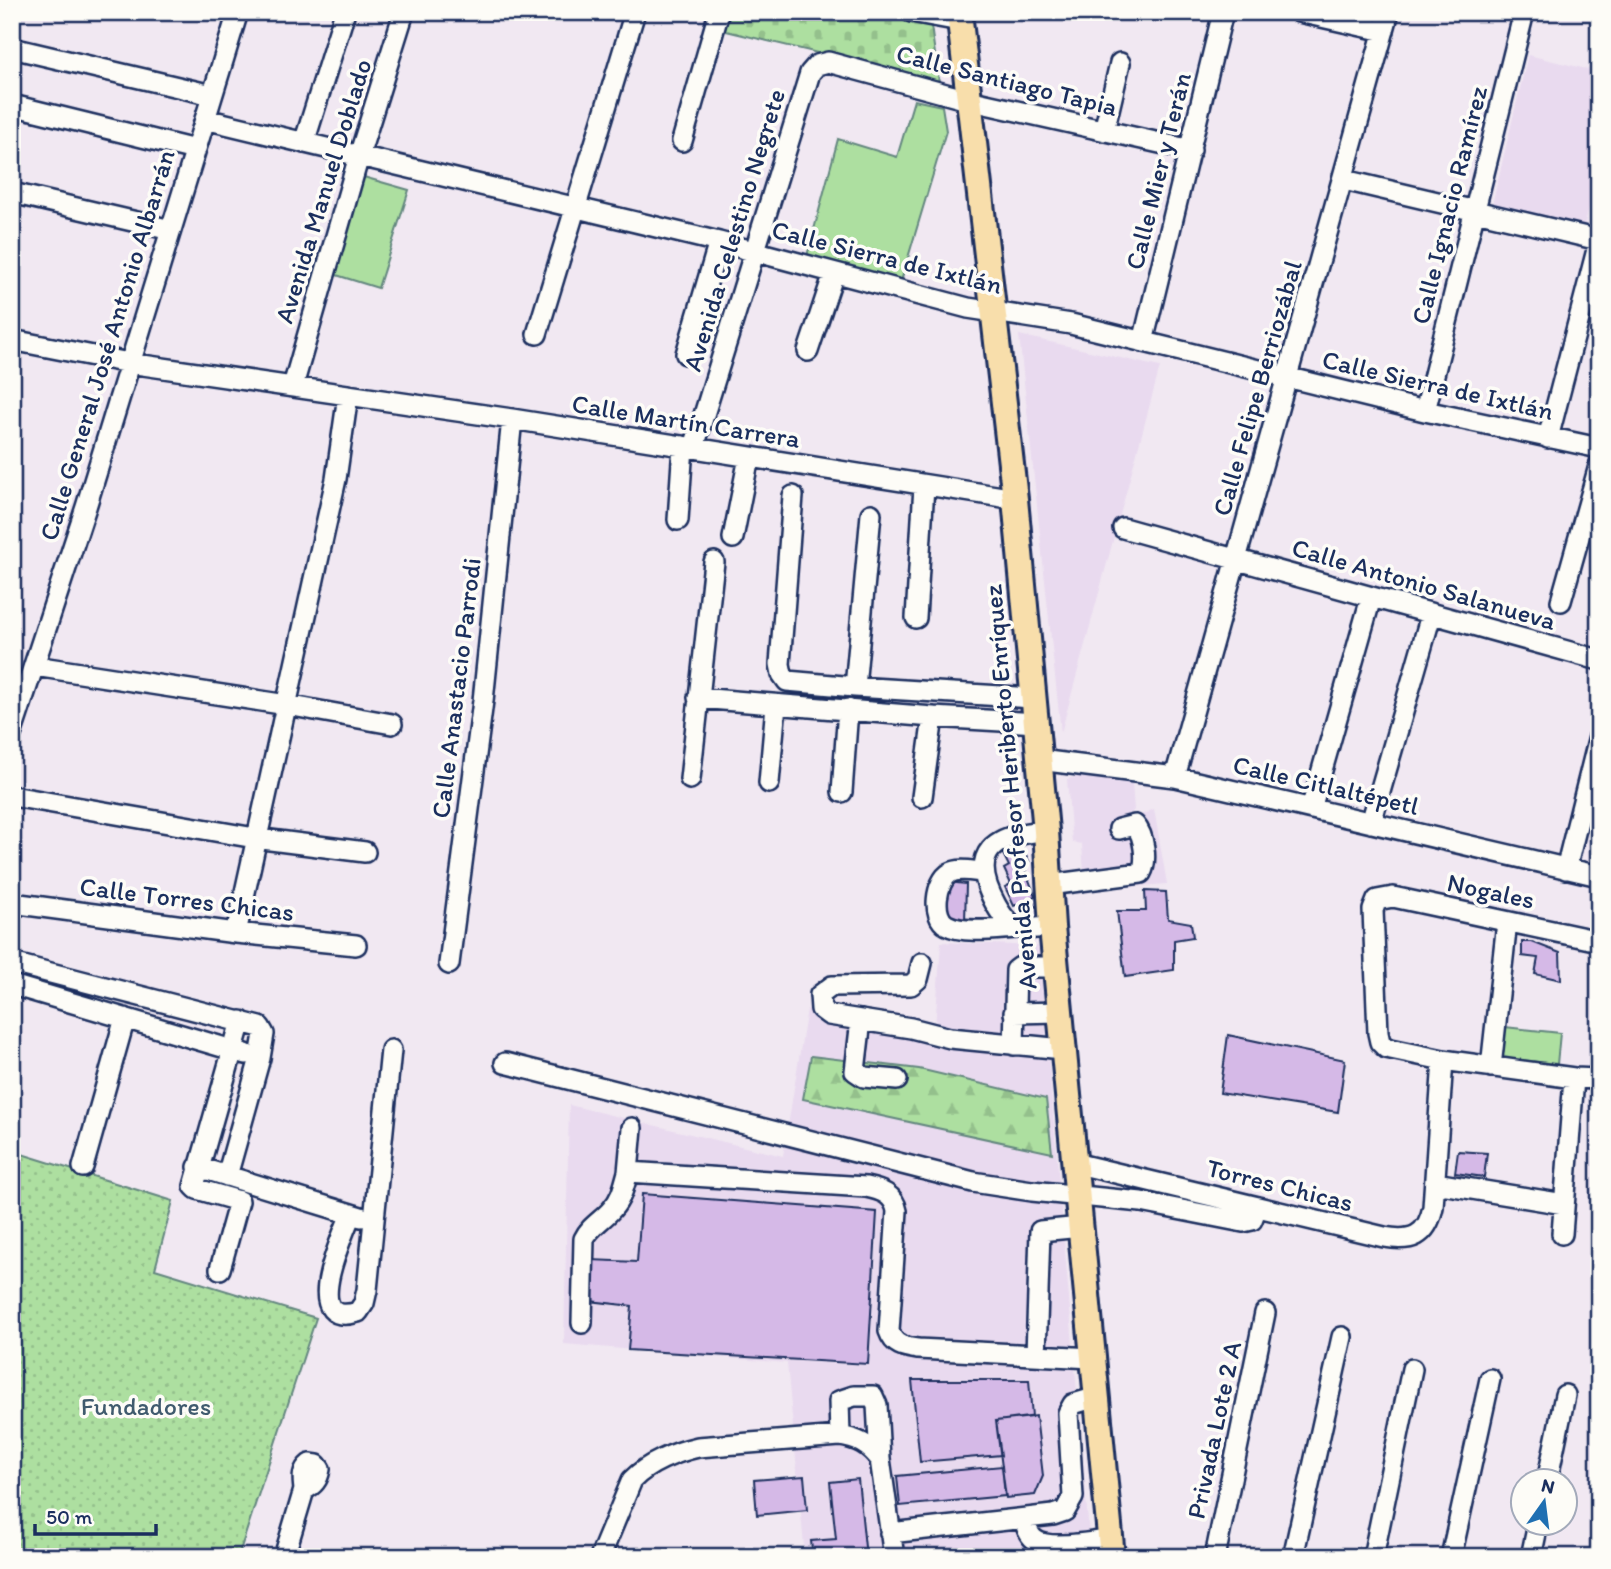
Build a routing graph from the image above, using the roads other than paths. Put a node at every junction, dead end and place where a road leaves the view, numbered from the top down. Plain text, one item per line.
1 (238, 12) edge
2 (345, 12) edge
3 (404, 12) edge
4 (635, 12) edge
5 (719, 12) edge
6 (911, 12) edge
7 (1223, 12) edge
8 (1299, 12) edge
9 (1524, 12) edge
10 (960, 17) edge
11 (1386, 22) edge
12 (12, 48) edge
13 (1120, 63) dead end
14 (813, 69) joint
15 (212, 95) junction
16 (968, 100) junction
17 (12, 105) edge
18 (205, 119) junction
19 (1104, 131) junction
20 (682, 141) dead end
21 (304, 143) junction
22 (195, 150) junction
23 (1191, 150) junction
24 (359, 156) junction
25 (1343, 180) junction
26 (12, 193) edge
27 (575, 207) junction
28 (1476, 211) junction
29 (171, 230) junction
30 (1599, 241) edge
31 (719, 242) junction
32 (756, 251) junction
33 (834, 273) junction
34 (993, 312) junction
35 (537, 334) dead end
36 (12, 340) edge
37 (1143, 342) junction
38 (808, 351) dead end
39 (686, 354) dead end
40 (129, 363) junction
41 (1288, 377) junction
42 (293, 386) junction
43 (348, 395) junction
44 (1425, 411) junction
45 (512, 419) junction
46 (1548, 438) junction
47 (688, 446) junction
48 (1599, 448) edge
49 (749, 457) junction
50 (1599, 466) edge
51 (924, 486) junction
52 (793, 496) dead end
53 (1015, 499) junction
54 (871, 514) dead end
55 (678, 520) dead end
56 (1122, 528) dead end
57 (733, 538) dead end
58 (1236, 559) junction
59 (714, 562) dead end
60 (1371, 598) junction
61 (1561, 601) dead end
62 (1431, 615) junction
63 (916, 618) dead end
64 (1599, 660) edge
65 (35, 666) junction
66 (855, 687) junction
67 (18, 695) edge
68 (698, 698) junction
69 (1034, 698) junction
70 (287, 705) junction
71 (776, 705) junction
72 (848, 709) junction
73 (933, 717) junction
74 (1037, 723) junction
75 (392, 724) dead end
76 (12, 732) edge
77 (1599, 737) edge
78 (1039, 760) junction
79 (1175, 777) junction
80 (690, 779) dead end
81 (769, 783) dead end
82 (842, 792) dead end
83 (12, 796) edge
84 (922, 797) dead end
85 (1311, 809) junction
86 (1371, 823) junction
87 (1119, 829) dead end
88 (1046, 831) junction
89 (256, 838) junction
90 (365, 852) dead end
91 (1566, 869) junction
92 (982, 872) junction
93 (1599, 876) edge
94 (1049, 885) junction
95 (12, 903) edge
96 (1507, 922) junction
97 (1017, 928) junction
98 (1052, 928) junction
99 (236, 933) junction
100 (1599, 940) edge
101 (356, 945) dead end
102 (922, 963) dead end
103 (17, 964) edge
104 (449, 964) dead end
105 (1056, 967) junction
106 (14, 990) edge
107 (1060, 1012) junction
108 (1014, 1013) junction
109 (125, 1018) junction
110 (861, 1020) junction
111 (241, 1021) junction
112 (1014, 1045) junction
113 (1063, 1049) junction
114 (391, 1050) dead end
115 (234, 1051) junction
116 (260, 1058) junction
117 (1443, 1060) junction
118 (505, 1063) dead end
119 (1491, 1067) junction
120 (1574, 1078) junction
121 (1599, 1079) edge
122 (897, 1080) dead end
123 (632, 1128) dead end
124 (1074, 1163) junction
125 (83, 1167) dead end
126 (198, 1167) junction
127 (628, 1172) junction
128 (235, 1178) junction
129 (1435, 1183) junction
130 (1077, 1194) junction
131 (239, 1201) junction
132 (1564, 1203) junction
133 (1257, 1207) junction
134 (351, 1214) junction
135 (373, 1220) junction
136 (1081, 1227) junction
137 (1562, 1234) dead end
138 (220, 1269) dead end
139 (1265, 1313) dead end
140 (582, 1323) dead end
141 (1342, 1337) dead end
142 (1036, 1355) junction
143 (1093, 1358) junction
144 (1412, 1369) dead end
145 (1490, 1379) dead end
146 (1565, 1395) dead end
147 (1097, 1397) junction
148 (840, 1436) junction
149 (880, 1459) junction
150 (1550, 1468) edge
151 (304, 1490) dead end
152 (1024, 1519) junction
153 (890, 1533) junction
154 (1535, 1538) edge
155 (1112, 1548) edge
156 (284, 1557) edge
157 (600, 1557) edge
158 (894, 1557) edge
159 (1050, 1557) edge
160 (1215, 1557) edge
161 (1293, 1557) edge
162 (1373, 1557) edge
163 (1451, 1557) edge
164 (1531, 1557) edge

1 - 15 street, Calle General José Antonio Albarrán
2 - 21 street
3 - 24 street, Avenida Manuel Doblado
4 - 27 street
5 - 20 street
6 - 10 street
7 - 23 street, Calle Mier y Terán
8 - 11 street
9 - 28 street, Calle Ignacio Ramírez
10 - 16 main road, Avenida Profesor Heriberto Enríquez
11 - 25 street, Calle Felipe Berriozábal
12 - 15 street
13 - 19 street
14 - 16 street, Calle Santiago Tapia
14 - 32 street, Avenida Celestino Negrete
15 - 18 street, Calle General José Antonio Albarrán
16 - 19 street, Calle Santiago Tapia
16 - 34 main road, Avenida Profesor Heriberto Enríquez
17 - 22 street
18 - 21 street, Calle Sierra de Ixtlán
18 - 22 street, Calle General José Antonio Albarrán
19 - 23 street, Calle Santiago Tapia
21 - 24 street, Calle Sierra de Ixtlán
22 - 29 street, Calle General José Antonio Albarrán
23 - 37 street, Calle Mier y Terán
24 - 27 street, Calle Sierra de Ixtlán
24 - 42 street, Avenida Manuel Doblado
25 - 28 street
25 - 41 street, Calle Felipe Berriozábal
26 - 29 street
27 - 31 street, Calle Sierra de Ixtlán
27 - 35 street
28 - 30 street
28 - 44 street, Calle Ignacio Ramírez
29 - 40 street, Calle General José Antonio Albarrán
30 - 46 street
31 - 32 street, Calle Sierra de Ixtlán
31 - 39 street
32 - 33 street, Calle Sierra de Ixtlán
32 - 47 street, Avenida Celestino Negrete
33 - 34 street, Calle Sierra de Ixtlán
33 - 38 street
34 - 37 street, Calle Sierra de Ixtlán
34 - 53 main road, Avenida Profesor Heriberto Enríquez
36 - 40 street, Calle Martín Carrera
37 - 41 street, Calle Sierra de Ixtlán
40 - 42 street, Calle Martín Carrera
40 - 65 street, Calle General José Antonio Albarrán
41 - 44 street, Calle Sierra de Ixtlán
41 - 58 street, Calle Felipe Berriozábal
42 - 43 street, Calle Martín Carrera
43 - 45 street, Calle Martín Carrera
43 - 70 street
44 - 46 street, Calle Sierra de Ixtlán
45 - 47 street, Calle Martín Carrera
45 - 104 street, Calle Anastacio Parrodi
46 - 48 street, Calle Sierra de Ixtlán
47 - 49 street, Calle Martín Carrera
47 - 55 street, Avenida Celestino Negrete
49 - 51 street, Calle Martín Carrera
49 - 57 street
50 - 61 street
51 - 53 street, Calle Martín Carrera
51 - 63 street
52 - 66 street
53 - 69 main road, Avenida Profesor Heriberto Enríquez
54 - 66 street
56 - 58 street, Calle Antonio Salanueva
58 - 60 street, Calle Antonio Salanueva
58 - 79 street, Calle Felipe Berriozábal
59 - 68 street
60 - 62 street, Calle Antonio Salanueva
60 - 85 street
62 - 64 street, Calle Antonio Salanueva
62 - 86 street
65 - 67 street, Calle General José Antonio Albarrán
65 - 70 street
66 - 69 street
67 - 76 street, Calle General José Antonio Albarrán
68 - 71 street
68 - 80 street
69 - 74 main road, Avenida Profesor Heriberto Enríquez
70 - 75 street
70 - 89 street
71 - 72 street
71 - 81 street
72 - 73 street
72 - 82 street
73 - 74 street
73 - 84 street
74 - 78 main road, Avenida Profesor Heriberto Enríquez
77 - 91 street
78 - 79 street, Calle Citlaltépetl
78 - 88 main road, Avenida Profesor Heriberto Enríquez
79 - 85 street, Calle Citlaltépetl
83 - 89 street
85 - 86 street, Calle Citlaltépetl
86 - 91 street, Calle Citlaltépetl
87 - 94 street
88 - 92 street
88 - 94 main road, Avenida Profesor Heriberto Enríquez
89 - 90 street
89 - 99 street
91 - 93 street, Calle Citlaltépetl
92 - 97 street
92 - 97 street
94 - 98 main road, Avenida Profesor Heriberto Enríquez
95 - 99 street, Calle Torres Chicas
96 - 100 street, Nogales
96 - 117 street, Nogales
96 - 119 street
97 - 98 street
98 - 105 main road, Avenida Profesor Heriberto Enríquez
99 - 101 street, Calle Torres Chicas
102 - 110 street
103 - 106 street
103 - 111 street
105 - 107 main road, Avenida Profesor Heriberto Enríquez
105 - 108 street
106 - 109 street
107 - 108 street
107 - 113 main road, Avenida Profesor Heriberto Enríquez
108 - 112 street
109 - 115 street
109 - 125 street
110 - 112 street
110 - 122 street
111 - 115 street
111 - 116 street
112 - 113 street
113 - 124 main road, Avenida Profesor Heriberto Enríquez
114 - 135 street
115 - 116 street
115 - 126 street
116 - 128 street
117 - 119 street
117 - 129 street
118 - 130 street
119 - 120 street
120 - 121 street
120 - 132 street
123 - 127 street
124 - 130 main road, Avenida Profesor Heriberto Enríquez
124 - 133 street, Torres Chicas
126 - 128 street
126 - 131 street
127 - 140 street
127 - 142 street
128 - 131 street
128 - 134 street
129 - 132 street
129 - 133 street, Torres Chicas
130 - 133 street
130 - 136 main road, Avenida Profesor Heriberto Enríquez
131 - 138 street
132 - 137 street
134 - 135 street
134 - 135 street
136 - 142 street
136 - 143 main road, Avenida Profesor Heriberto Enríquez
139 - 160 street, Privada Lote 2 A
141 - 161 street
142 - 143 street
143 - 147 main road, Avenida Profesor Heriberto Enríquez
144 - 162 street
145 - 163 street
146 - 150 street
147 - 152 street
147 - 155 main road, Avenida Profesor Heriberto Enríquez
148 - 149 street
148 - 149 street
148 - 157 street
149 - 153 street
151 - 156 street
152 - 153 street
152 - 155 street
153 - 158 street
154 - 164 street
155 - 159 street

